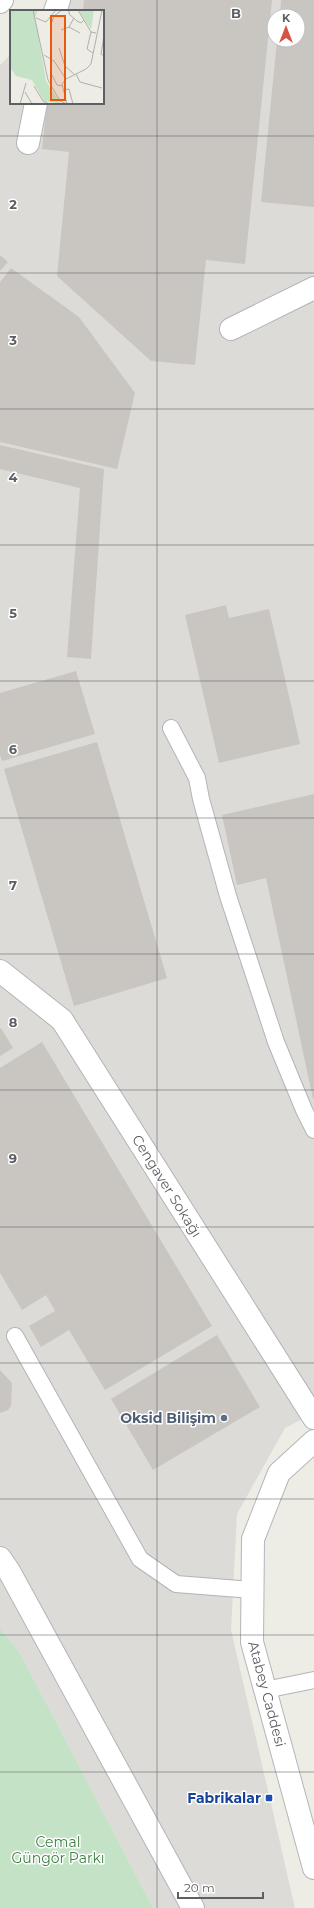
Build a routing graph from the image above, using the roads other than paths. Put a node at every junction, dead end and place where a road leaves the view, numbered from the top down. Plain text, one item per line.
1 (59, 0) edge
2 (55, 10) edge
3 (36, 104) edge
4 (28, 143) dead end
5 (314, 288) edge
6 (231, 329) dead end
7 (171, 728) dead end
8 (0, 971) edge
9 (314, 1130) edge
10 (15, 1336) dead end
11 (314, 1418) edge
12 (314, 1441) edge
13 (0, 1558) edge
14 (252, 1590) junction
15 (314, 1680) edge
16 (265, 1690) junction
17 (314, 1868) edge
18 (192, 1908) edge

1 - 2 street
3 - 4 street
5 - 6 street
7 - 9 lane
8 - 11 street, Cengaver Sokağı
10 - 14 lane
12 - 14 street, Atabey Caddesi
13 - 18 street
14 - 16 street, Atabey Caddesi
15 - 16 lane
16 - 17 street, Atabey Caddesi

